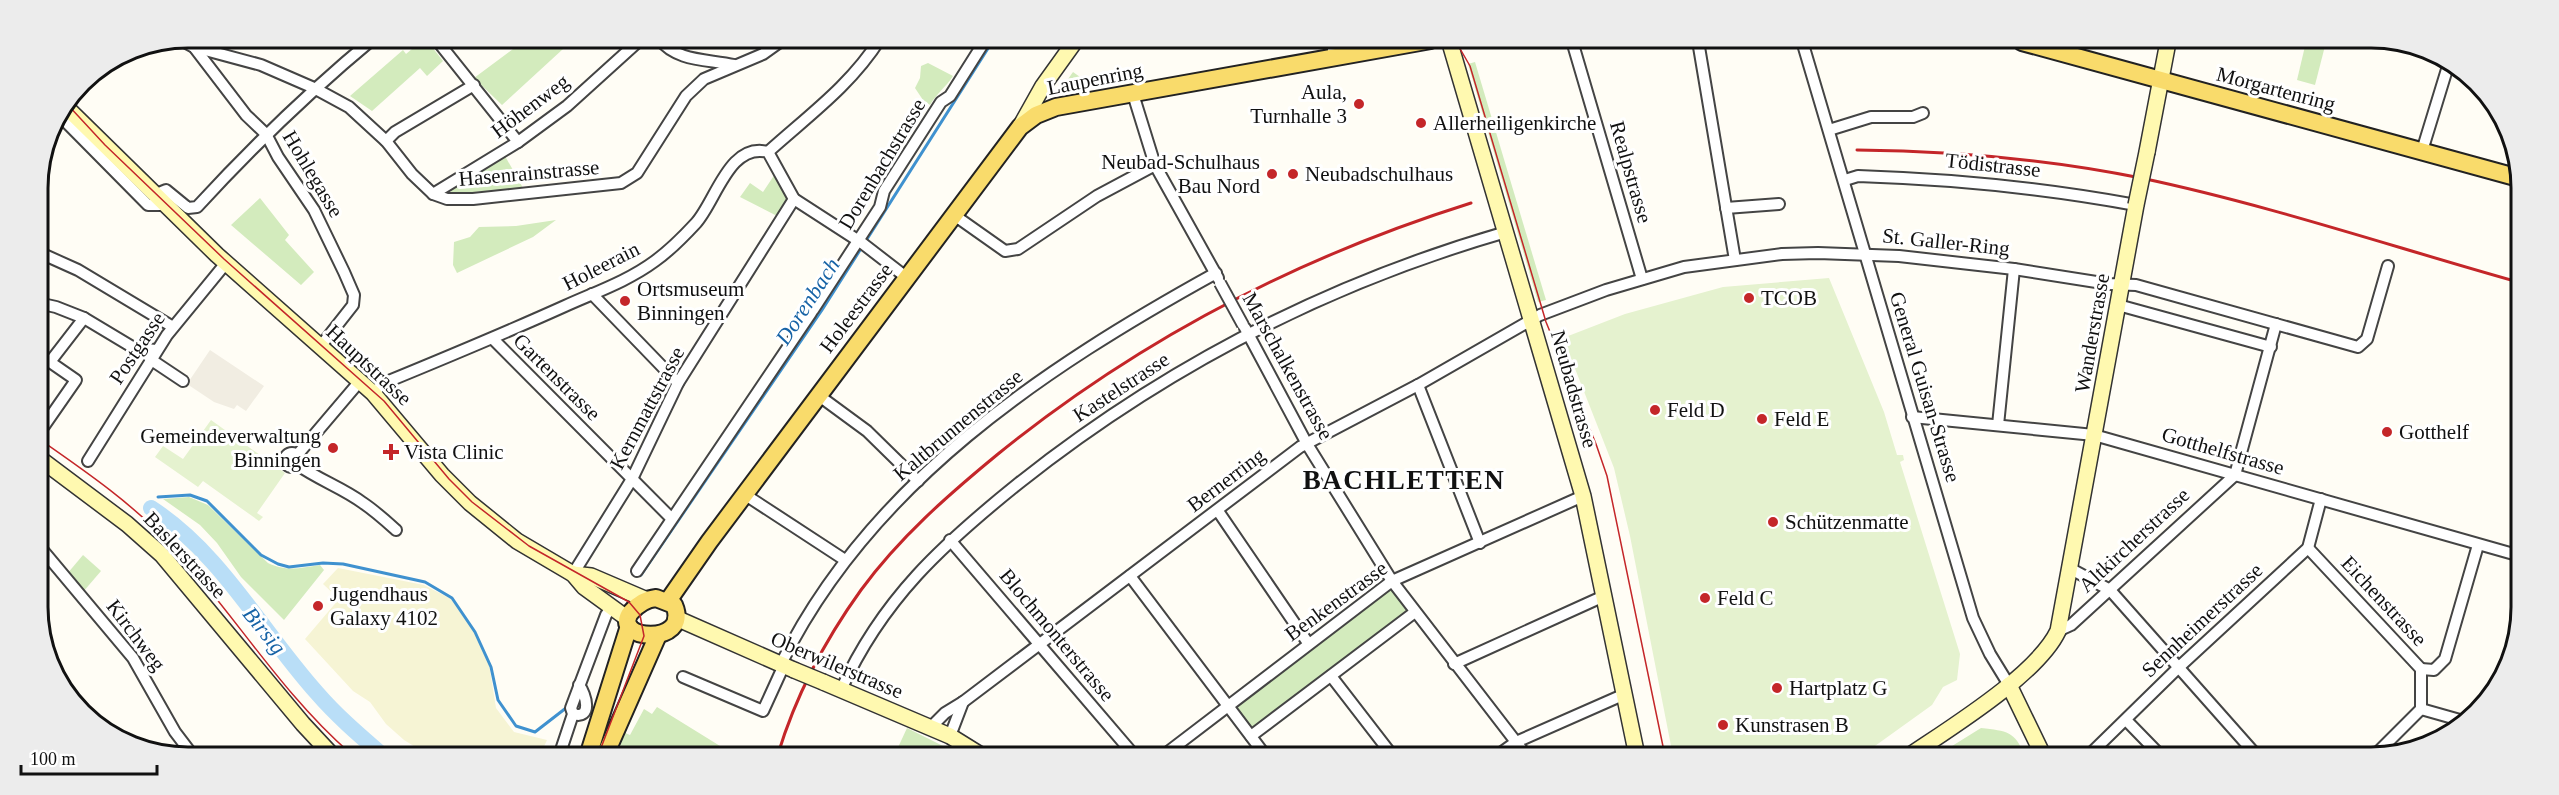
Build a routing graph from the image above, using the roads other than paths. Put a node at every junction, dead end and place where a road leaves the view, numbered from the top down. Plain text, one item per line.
1 (196, 48) edge
2 (201, 48) edge
3 (362, 48) edge
4 (443, 48) edge
5 (631, 48) edge
6 (668, 48) edge
7 (771, 48) edge
8 (874, 48) edge
9 (980, 48) edge
10 (1070, 48) edge
11 (1333, 48) edge
12 (1388, 48) edge
13 (1451, 48) edge
14 (1574, 48) edge
15 (1699, 48) edge
16 (1804, 48) edge
17 (2047, 48) edge
18 (2167, 48) edge
19 (1334, 58) junction
20 (734, 65) junction
21 (2447, 71) edge
22 (2160, 81) junction
23 (474, 85) junction
24 (314, 88) junction
25 (1133, 94) junction
26 (71, 112) edge
27 (1923, 113) dead end
28 (65, 121) edge
29 (1020, 127) junction
30 (1829, 130) junction
31 (266, 134) junction
32 (386, 141) junction
33 (518, 142) junction
34 (2422, 151) junction
35 (768, 152) junction
36 (1155, 165) junction
37 (2510, 176) edge
38 (1845, 180) junction
39 (433, 194) junction
40 (794, 199) junction
41 (160, 200) junction
42 (1779, 204) dead end
43 (2136, 205) junction
44 (1726, 208) junction
45 (954, 215) junction
46 (1506, 232) junction
47 (863, 244) junction
48 (1866, 255) junction
49 (48, 256) edge
50 (1735, 260) junction
51 (226, 263) junction
52 (2388, 266) dead end
53 (2014, 268) junction
54 (906, 277) junction
55 (1218, 278) junction
56 (1642, 279) junction
57 (2122, 284) junction
58 (592, 294) junction
59 (48, 305) edge
60 (2118, 305) junction
61 (84, 318) junction
62 (1531, 319) junction
63 (2276, 324) junction
64 (173, 327) junction
65 (1245, 329) junction
66 (493, 339) junction
67 (320, 347) junction
68 (2271, 348) junction
69 (153, 355) junction
70 (183, 381) dead end
71 (360, 381) junction
72 (678, 383) junction
73 (1418, 384) junction
74 (373, 393) junction
75 (818, 395) junction
76 (1912, 417) junction
77 (48, 420) edge
78 (1998, 425) junction
79 (2094, 435) junction
80 (1307, 444) junction
81 (88, 462) dead end
82 (48, 465) edge
83 (2235, 475) junction
84 (632, 479) junction
85 (918, 481) junction
86 (744, 494) junction
87 (1583, 496) junction
88 (2321, 500) junction
89 (1218, 511) junction
90 (671, 518) junction
91 (396, 530) dead end
92 (950, 540) junction
93 (1480, 543) junction
94 (2478, 545) junction
95 (2308, 548) junction
96 (2511, 553) edge
97 (48, 557) edge
98 (845, 560) junction
99 (2071, 569) junction
100 (637, 572) dead end
101 (573, 574) junction
102 (1130, 576) junction
103 (1392, 581) junction
104 (2110, 590) junction
105 (1604, 596) junction
106 (647, 600) junction
107 (668, 601) junction
108 (612, 606) junction
109 (1415, 612) junction
110 (676, 618) junction
111 (628, 622) junction
112 (2058, 631) junction
113 (658, 635) junction
114 (1308, 643) junction
115 (1039, 645) junction
116 (1454, 664) junction
117 (786, 667) junction
118 (2179, 667) junction
119 (2421, 669) junction
120 (1331, 676) junction
121 (683, 677) dead end
122 (2009, 685) junction
123 (841, 690) junction
124 (1625, 694) junction
125 (963, 702) junction
126 (1227, 706) junction
127 (2421, 709) junction
128 (2455, 719) edge
129 (2126, 720) junction
130 (930, 728) junction
131 (950, 736) junction
132 (1251, 736) junction
133 (1516, 742) junction
134 (2384, 746) edge
135 (186, 747) edge
136 (324, 747) edge
137 (562, 747) edge
138 (591, 747) edge
139 (609, 747) edge
140 (968, 747) edge
141 (1128, 747) edge
142 (1174, 747) edge
143 (1259, 747) edge
144 (1386, 747) edge
145 (1509, 747) edge
146 (1520, 747) edge
147 (1635, 747) edge
148 (1922, 747) edge
149 (2040, 747) edge
150 (2098, 747) edge
151 (2152, 747) edge
152 (2249, 747) edge

1 - 31 street, Hohlegasse
2 - 24 street, Hasenrainstrasse
3 - 24 street
4 - 23 street
5 - 33 street, Höhenweg
6 - 20 street
7 - 20 street, Hasenrainstrasse
8 - 35 street
9 - 47 street, Dorenbachstrasse
10 - 29 street, Holeestrasse
11 - 19 street
12 - 19 main road, Laupenring
13 - 46 street, Neubadstrasse
14 - 56 street, Realpstrasse
15 - 44 street
16 - 30 street, General Guisan-Strasse
17 - 22 main road, Morgartenring
18 - 22 street, Wanderstrasse
19 - 25 main road, Laupenring
20 - 39 street, Hasenrainstrasse
21 - 34 street
22 - 34 main road, Morgartenring
22 - 43 street, Wanderstrasse, bridge
23 - 32 street
23 - 33 street
24 - 31 street
24 - 32 street, Hasenrainstrasse
25 - 29 main road, Laupenring
25 - 36 street, Marschalkenstrasse
26 - 41 street, Hauptstrasse
27 - 30 street
28 - 41 street, Hauptstrasse
29 - 45 main road, Holeestrasse
30 - 38 street, General Guisan-Strasse
31 - 41 street
31 - 67 street, Hohlegasse
32 - 39 street, Hasenrainstrasse
33 - 39 street, Höhenweg
34 - 37 main road, Morgartenring
35 - 40 street
35 - 58 street, Holeerain
36 - 45 street
36 - 55 street, Marschalkenstrasse
38 - 43 street, Tödistrasse
38 - 48 street, General Guisan-Strasse
40 - 47 street
40 - 72 street, Kernmattstrasse
41 - 51 street, Hauptstrasse
42 - 44 street
43 - 57 street, Wanderstrasse
44 - 50 street
45 - 54 main road, Holeestrasse
46 - 62 street, Neubadstrasse
46 - 65 street, Kastelstrasse
47 - 54 street
47 - 90 street, Dorenbachstrasse
48 - 50 street, St. Galler-Ring
48 - 53 street, St. Galler-Ring
48 - 76 street, General Guisan-Strasse
49 - 64 street
50 - 56 street, St. Galler-Ring
51 - 64 street, Postgasse
51 - 67 street, Hauptstrasse
52 - 63 street, St. Galler-Ring
53 - 57 street, St. Galler-Ring
53 - 78 street
54 - 75 main road, Holeestrasse
55 - 65 street, Marschalkenstrasse, bridge
55 - 85 street, Kaltbrunnenstrasse
56 - 62 street, St. Galler-Ring
57 - 60 street, Wanderstrasse
57 - 63 street, St. Galler-Ring
58 - 66 street, Holeerain
58 - 72 street
59 - 61 street
60 - 68 street
60 - 79 street, Wanderstrasse
61 - 69 street
61 - 77 street
62 - 73 street, Bernerring
62 - 87 street, Neubadstrasse
63 - 68 street
64 - 69 street, Postgasse
65 - 80 street, Marschalkenstrasse
65 - 92 street, Kastelstrasse
66 - 74 street, Holeerain
66 - 84 street, Gartenstrasse
67 - 71 street, Hauptstrasse
68 - 83 street
69 - 70 street
69 - 81 street, Postgasse
71 - 74 street, Hauptstrasse
71 - 91 street
72 - 84 street, Kernmattstrasse
73 - 80 street, Bernerring
73 - 93 street
74 - 101 street, Hauptstrasse
75 - 85 street
75 - 86 main road, Holeestrasse
76 - 78 street, Gotthelfstrasse
76 - 122 street, General Guisan-Strasse
78 - 79 street, Gotthelfstrasse
79 - 83 street, Gotthelfstrasse
79 - 99 street, Wanderstrasse
80 - 89 street, Bernerring
80 - 103 street, Marschalkenstrasse
82 - 136 street, Baslerstrasse
83 - 88 street, Gotthelfstrasse
83 - 104 street, Altkircherstrasse
84 - 90 street, Gartenstrasse
84 - 101 street, Kernmattstrasse
85 - 98 street, Kaltbrunnenstrasse
86 - 98 street
86 - 107 main road, Holeestrasse
87 - 93 street, Benkenstrasse
87 - 105 street, Neubadstrasse
88 - 94 street, Gotthelfstrasse
88 - 95 street
89 - 102 street, Bernerring
89 - 114 street
90 - 100 street, Dorenbachstrasse
92 - 115 street, Blochmonterstrasse
92 - 123 street, Kastelstrasse
93 - 103 street, Benkenstrasse
94 - 96 street, Gotthelfstrasse
94 - 119 street
95 - 118 street, Sennheimerstrasse
95 - 119 street, Eichenstrasse
97 - 135 street, Kirchweg
98 - 117 street, Kaltbrunnenstrasse
99 - 104 street
99 - 112 street, Wanderstrasse
101 - 106 street, Hauptstrasse
101 - 108 street, Hauptstrasse
102 - 115 street, Bernerring
102 - 126 street
103 - 109 street, Marschalkenstrasse
103 - 114 street, Benkenstrasse
104 - 112 street, Altkircherstrasse
104 - 118 street
105 - 116 street
105 - 124 street, Neubadstrasse
106 - 107 main road
106 - 111 main road
107 - 110 main road
108 - 111 street, Hauptstrasse
108 - 137 street
109 - 116 street, Marschalkenstrasse
109 - 120 street
110 - 113 main road
110 - 117 street, Oberwilerstrasse
111 - 113 main road
111 - 138 main road
112 - 122 street
113 - 139 main road
114 - 126 street, Benkenstrasse
115 - 125 street, Bernerring
115 - 141 street, Blochmonterstrasse
116 - 133 street, Marschalkenstrasse
117 - 121 street, Kaltbrunnenstrasse
117 - 123 street, Oberwilerstrasse, bridge
118 - 129 street, Sennheimerstrasse
118 - 152 street
119 - 127 street, Eichenstrasse
120 - 132 street
120 - 144 street
122 - 148 street
122 - 149 street
123 - 130 street, Oberwilerstrasse
124 - 133 street
124 - 147 street, Neubadstrasse
125 - 130 street, Bernerring
125 - 131 street
126 - 132 street
126 - 142 street, Benkenstrasse
127 - 128 street
127 - 134 street
129 - 150 street, Sennheimerstrasse
129 - 151 street
130 - 131 street, Oberwilerstrasse
131 - 140 street, Oberwilerstrasse
132 - 143 street
133 - 145 street
133 - 146 street, Marschalkenstrasse

